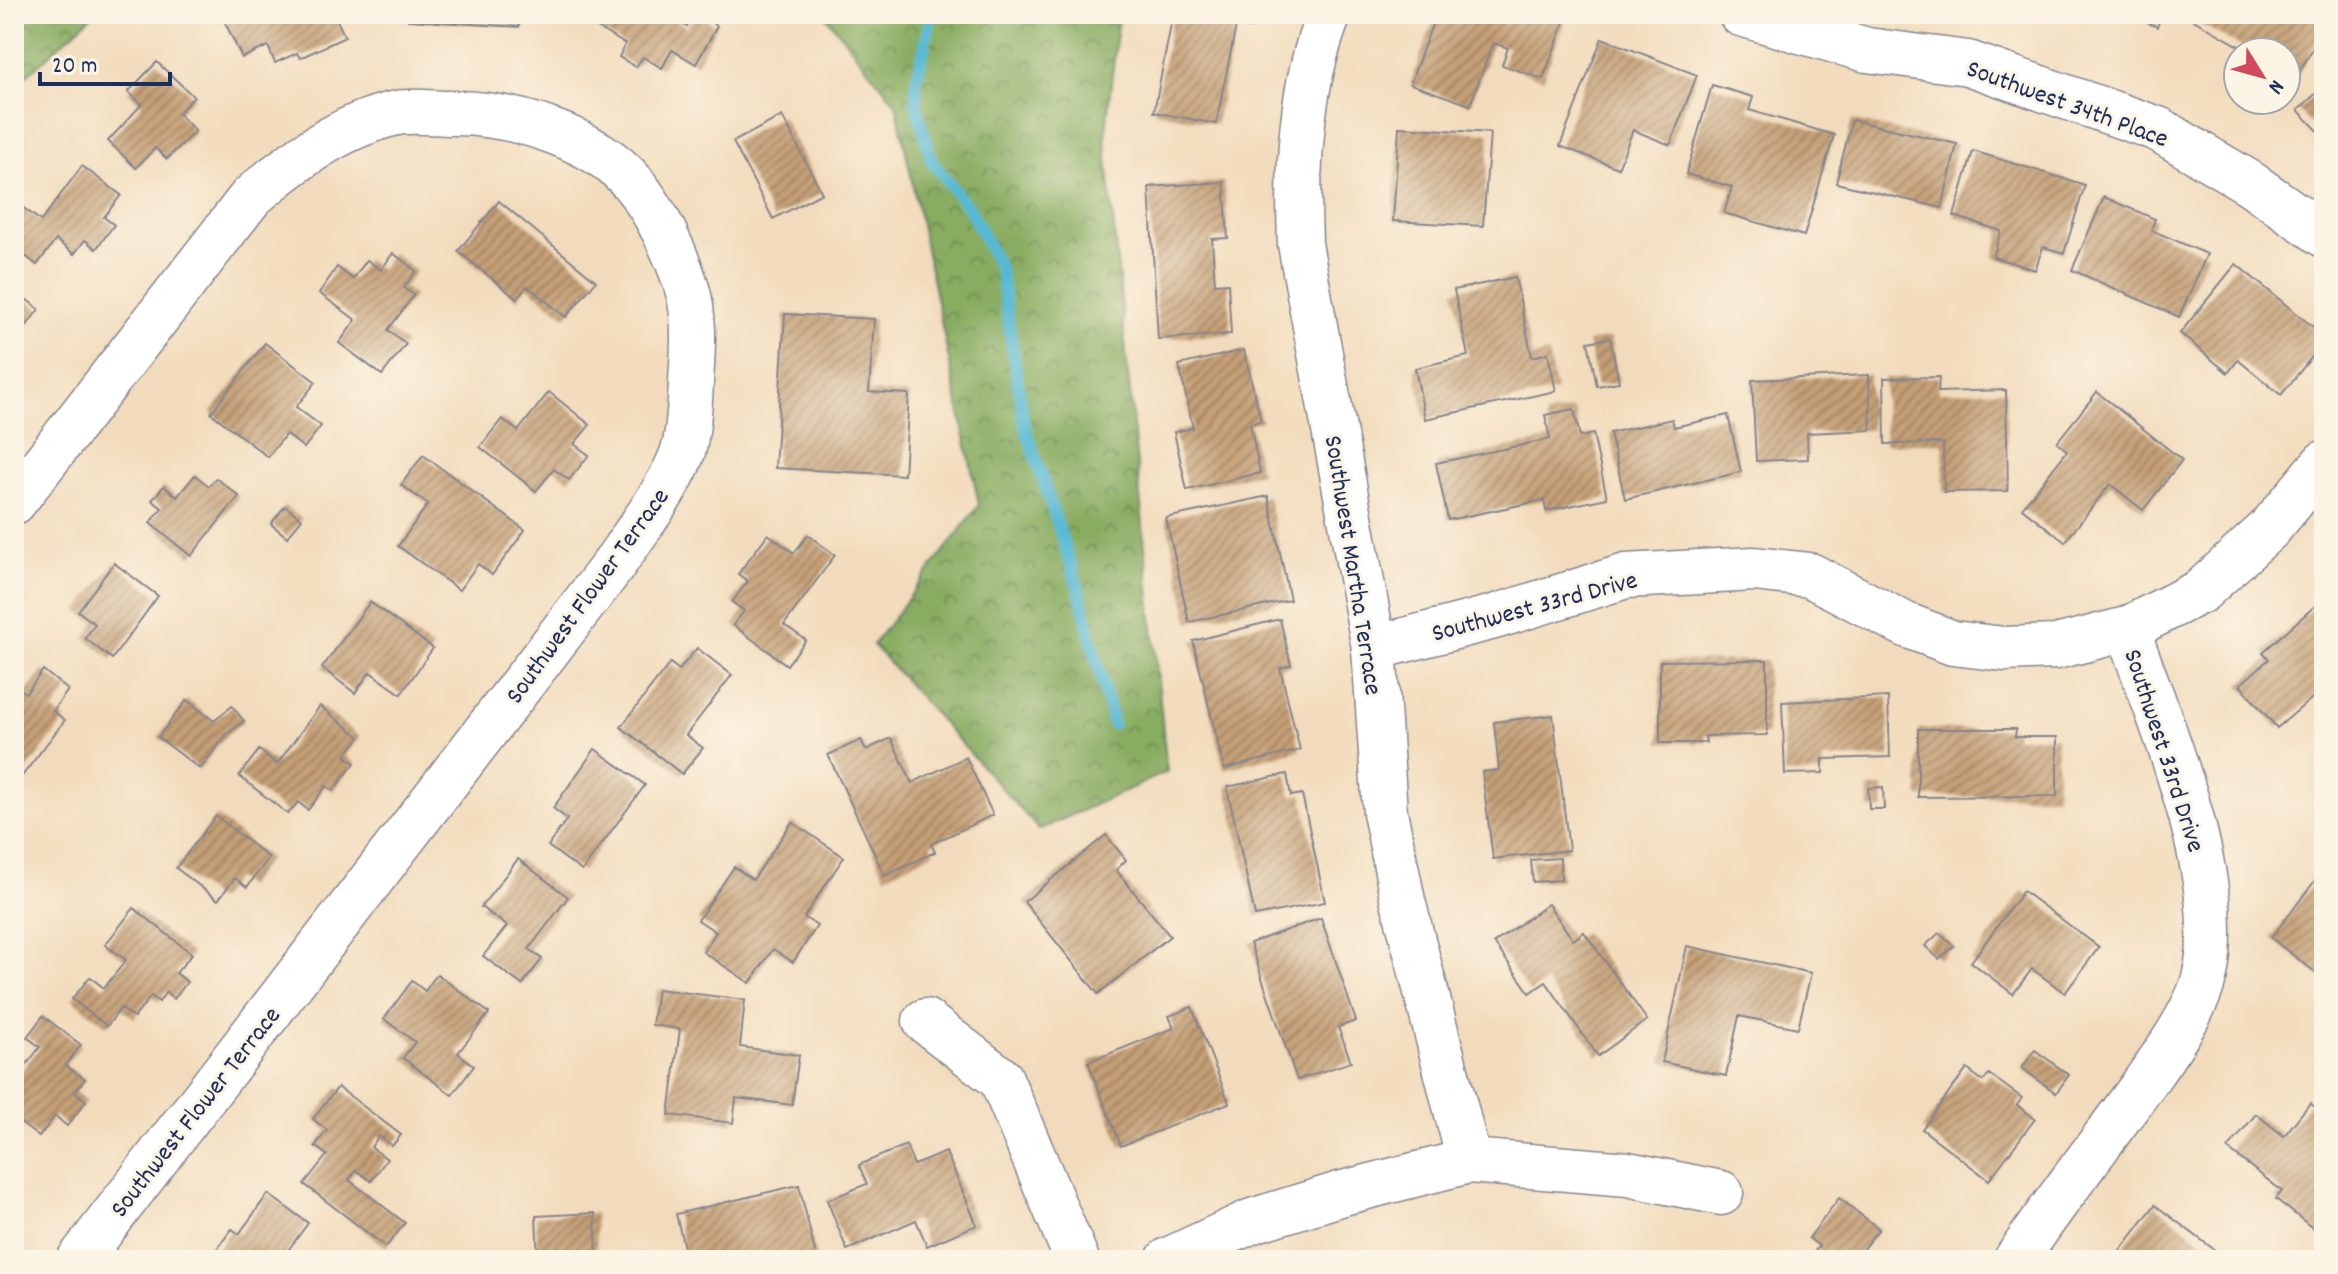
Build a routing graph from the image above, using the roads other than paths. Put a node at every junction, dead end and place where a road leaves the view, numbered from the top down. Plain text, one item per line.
1 (1329, 14) edge
2 (1741, 14) edge
3 (2324, 235) edge
4 (2324, 463) edge
5 (14, 502) edge
6 (2127, 629) junction
7 (1374, 648) junction
8 (925, 1021) dead end
9 (1469, 1161) junction
10 (1721, 1193) dead end
11 (79, 1260) edge
12 (1077, 1260) edge
13 (1168, 1260) edge
14 (2016, 1260) edge

1 - 7 street, Southwest Martha Terrace
2 - 3 street, Southwest 34th Place
4 - 6 street
5 - 11 street, Southwest Flower Terrace
6 - 7 street, Southwest 33rd Drive
6 - 14 street, Southwest 33rd Drive
7 - 9 street, Southwest Martha Terrace
8 - 12 street
9 - 10 street
9 - 13 street

